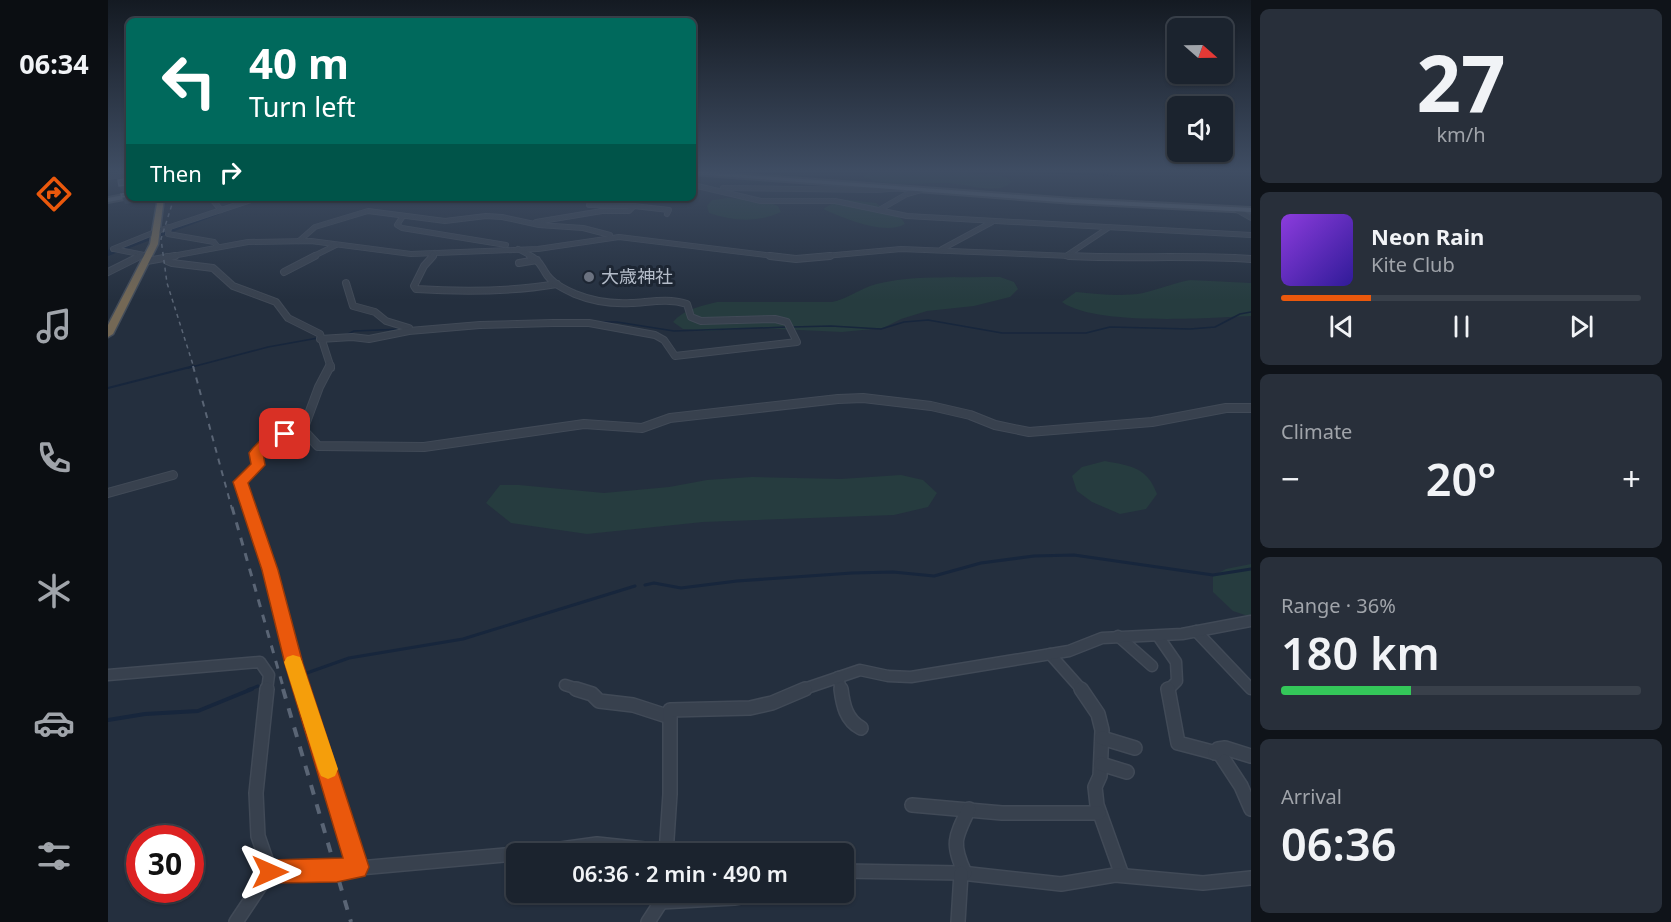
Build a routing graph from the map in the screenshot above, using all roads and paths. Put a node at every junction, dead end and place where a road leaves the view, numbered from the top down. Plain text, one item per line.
1 (158, 214) edge
2 (209, 214) edge
3 (356, 214) edge
4 (389, 214) edge
5 (589, 214) edge
6 (897, 214) edge
7 (403, 216) junction
8 (994, 222) junction
9 (530, 223) junction
10 (169, 228) junction
11 (1108, 228) junction
12 (155, 234) junction
13 (1251, 235) edge
14 (619, 237) junction
15 (299, 241) junction
16 (336, 245) junction
17 (218, 247) junction
18 (519, 249) junction
19 (113, 250) edge
20 (939, 250) junction
21 (435, 253) junction
22 (1066, 256) junction
23 (167, 257) junction
24 (145, 258) junction
25 (1251, 259) edge
26 (537, 260) junction
27 (519, 263) dead end
28 (108, 272) edge
29 (284, 272) dead end
30 (346, 283) dead end
31 (557, 284) junction
32 (409, 329) junction
33 (108, 334) edge
34 (320, 338) junction
35 (1251, 408) edge
36 (303, 430) junction
37 (173, 475) dead end
38 (108, 493) edge
39 (1251, 621) edge
40 (1196, 631) junction
41 (1118, 636) junction
42 (1158, 636) junction
43 (1050, 654) junction
44 (1152, 666) dead end
45 (108, 675) edge
46 (838, 677) junction
47 (565, 685) dead end
48 (1251, 689) edge
49 (670, 717) junction
50 (861, 728) dead end
51 (1102, 738) junction
52 (1135, 748) dead end
53 (1215, 753) junction
54 (1251, 756) edge
55 (1101, 764) junction
56 (1127, 772) dead end
57 (912, 805) dead end
58 (969, 809) junction
59 (1251, 809) edge
60 (1099, 813) junction
61 (667, 843) edge
62 (506, 855) edge
63 (357, 867) junction
64 (270, 872) junction
65 (854, 873) edge
66 (963, 873) junction
67 (1122, 875) junction
68 (1251, 878) edge
69 (659, 903) edge
70 (236, 922) edge
71 (648, 922) edge
72 (958, 922) edge

1 - 12 highway
2 - 10 street
3 - 15 street
4 - 7 street
5 - 9 street
6 - 8 street
7 - 9 street
7 - 18 street
8 - 11 street
8 - 20 street
9 - 14 street
10 - 12 street
10 - 17 street
11 - 13 street
11 - 22 street
12 - 19 street
12 - 24 highway
14 - 18 street
14 - 20 street
15 - 16 street
15 - 17 street
16 - 21 street
16 - 29 street
17 - 23 street
18 - 21 street
18 - 26 street
19 - 24 street
20 - 22 street
21 - 31 street
22 - 25 street
23 - 24 street
23 - 34 street
24 - 28 street
24 - 33 highway
26 - 27 street
26 - 31 street
30 - 32 street
31 - 32 street
32 - 34 street
34 - 36 street
35 - 36 street
36 - 63 street
37 - 38 street
39 - 40 street
40 - 42 street
40 - 48 street
41 - 42 street
41 - 43 street
41 - 44 street
42 - 53 street
43 - 46 street
43 - 51 street
45 - 64 street
46 - 49 street
46 - 50 street
47 - 49 street
49 - 61 street
51 - 52 street
51 - 55 street
53 - 54 street
53 - 59 street
55 - 56 street
55 - 60 street
57 - 58 street
58 - 60 street
58 - 66 street
60 - 67 street
62 - 63 street
63 - 64 street
64 - 70 street
65 - 66 street
66 - 67 street
66 - 72 street
67 - 68 street
69 - 71 street

